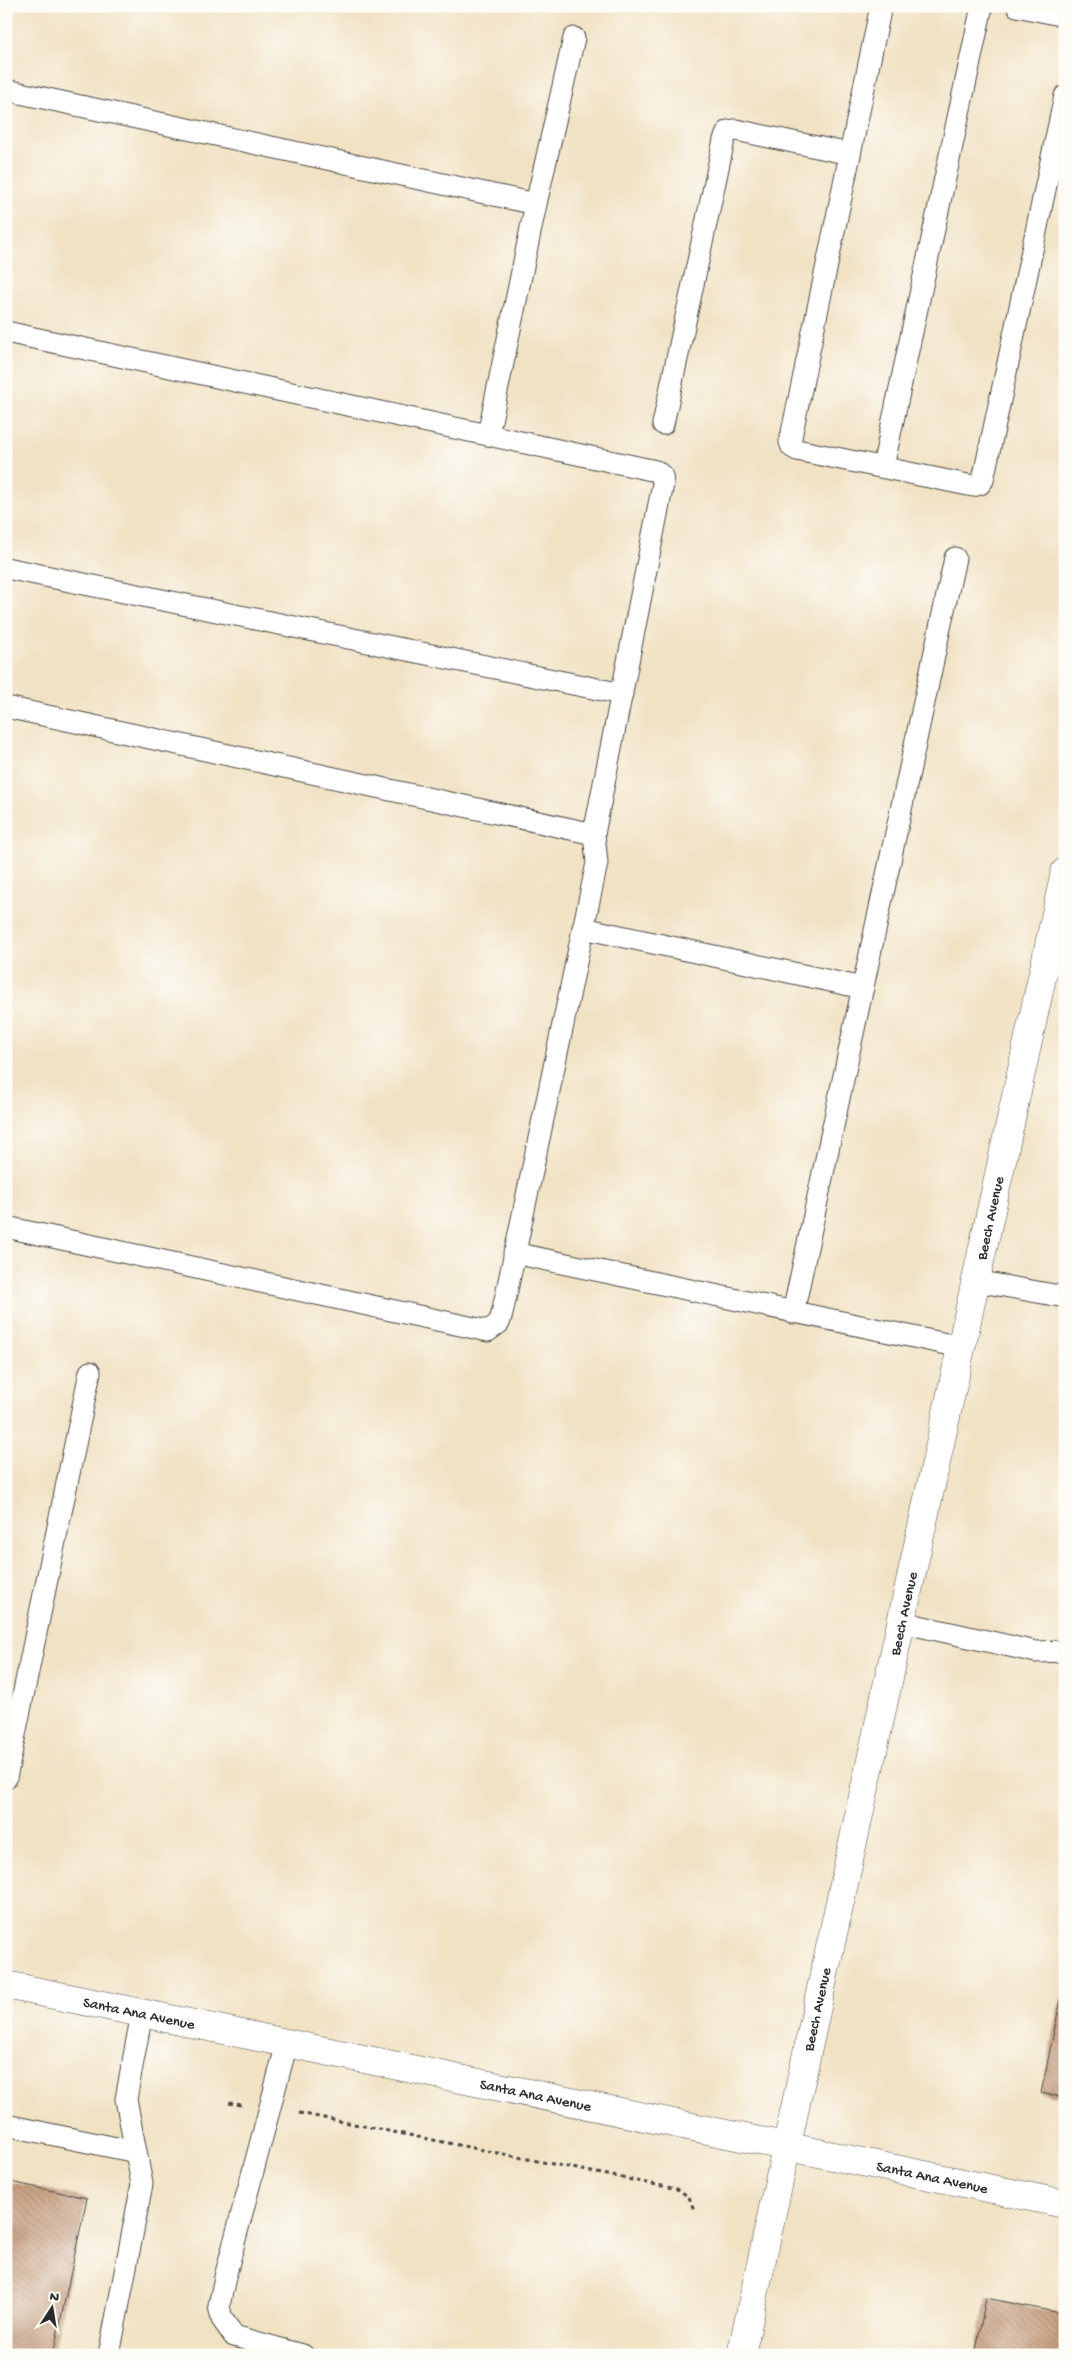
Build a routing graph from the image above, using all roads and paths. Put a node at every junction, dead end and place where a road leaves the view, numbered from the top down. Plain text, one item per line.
1 (881, 6) edge
2 (982, 6) edge
3 (1017, 6) edge
4 (1065, 16) edge
5 (574, 38) dead end
6 (6, 90) edge
7 (1065, 96) edge
8 (850, 154) junction
9 (536, 204) junction
10 (6, 332) edge
11 (663, 424) dead end
12 (488, 435) junction
13 (883, 468) junction
14 (955, 558) dead end
15 (6, 568) edge
16 (622, 694) junction
17 (6, 707) edge
18 (594, 834) junction
19 (1065, 872) edge
20 (583, 928) junction
21 (863, 988) junction
22 (6, 1227) edge
23 (514, 1253) junction
24 (976, 1281) junction
25 (1065, 1297) edge
26 (793, 1313) junction
27 (961, 1347) junction
28 (90, 1372) dead end
29 (901, 1622) junction
30 (1065, 1651) edge
31 (6, 1778) edge
32 (6, 1985) edge
33 (142, 2013) junction
34 (287, 2043) junction
35 (229, 2103) dead end
36 (270, 2110) junction
37 (6, 2125) edge
38 (788, 2146) junction
39 (136, 2152) junction
40 (1065, 2204) edge
41 (694, 2210) dead end
42 (110, 2355) edge
43 (303, 2355) edge
44 (741, 2355) edge

1 - 8 lane
2 - 13 lane
3 - 4 lane
5 - 9 lane
6 - 9 lane
7 - 13 lane
8 - 11 lane
8 - 13 lane
9 - 12 lane
10 - 12 lane
12 - 16 lane
14 - 21 lane
15 - 16 lane
16 - 18 lane
17 - 18 lane
18 - 20 lane
19 - 24 main road, Beech Avenue
20 - 21 lane
20 - 23 lane
21 - 26 lane
22 - 23 lane
23 - 26 lane
24 - 25 lane
24 - 27 main road, Beech Avenue
26 - 27 lane
27 - 29 main road, Beech Avenue
28 - 31 lane
29 - 30 lane
29 - 38 main road, Beech Avenue
32 - 33 main road, Santa Ana Avenue
33 - 34 main road, Santa Ana Avenue
33 - 39 lane
34 - 36 lane
34 - 38 main road, Santa Ana Avenue
35 - 36 path
36 - 41 path
36 - 43 lane
37 - 39 lane
38 - 40 main road, Santa Ana Avenue
38 - 44 main road, Beech Avenue
39 - 42 lane

